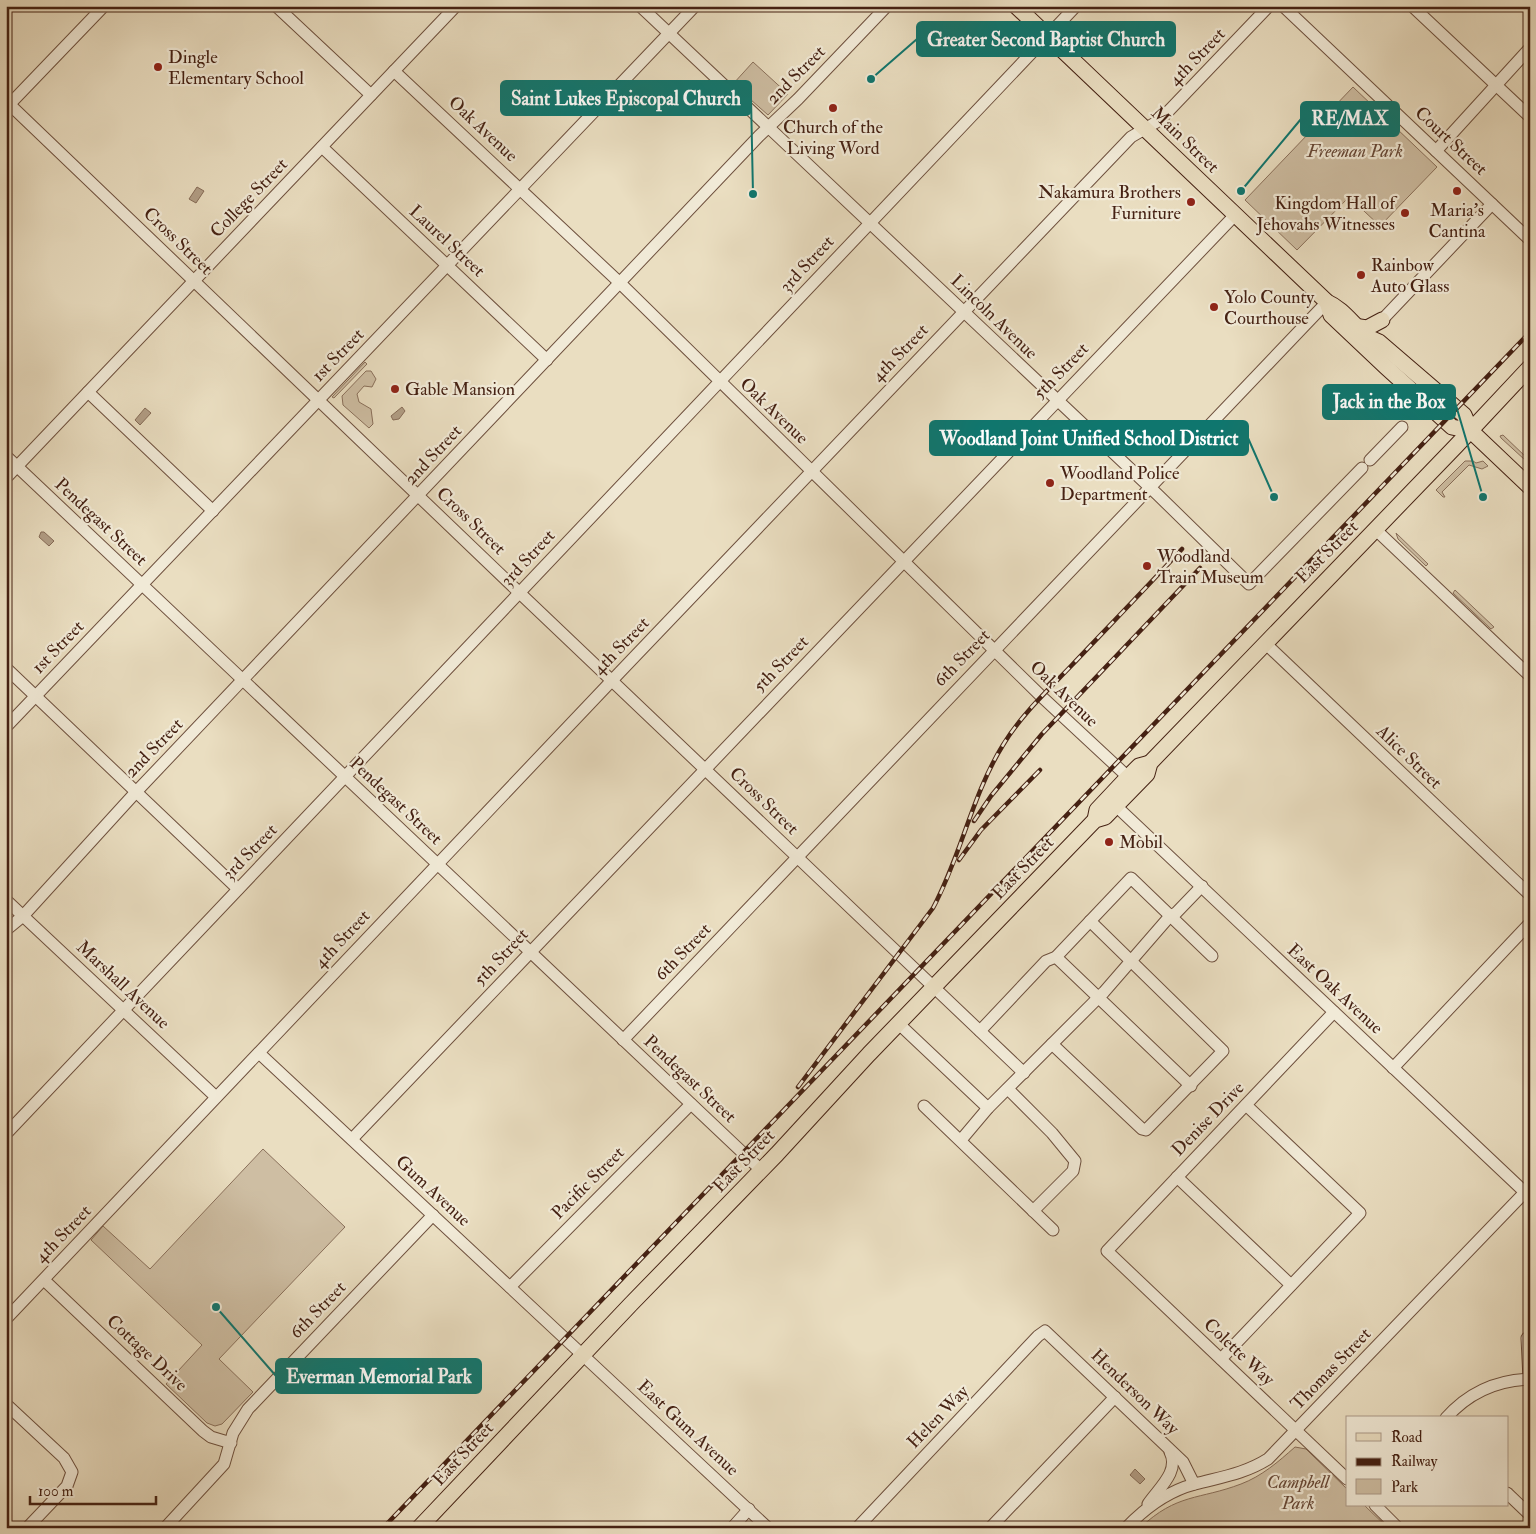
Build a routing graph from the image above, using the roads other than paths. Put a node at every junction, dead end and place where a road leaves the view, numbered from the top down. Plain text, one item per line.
1 (104, 6) edge
2 (276, 6) edge
3 (456, 6) edge
4 (640, 6) edge
5 (694, 6) edge
6 (887, 6) edge
7 (1016, 6) edge
8 (1076, 6) edge
9 (1269, 6) edge
10 (1283, 6) edge
11 (1412, 6) edge
12 (668, 34) junction
13 (1048, 36) junction
14 (1530, 48) edge
15 (394, 71) junction
16 (1496, 86) junction
17 (371, 95) junction
18 (7, 104) edge
19 (1530, 117) edge
20 (768, 127) junction
21 (1146, 129) junction
22 (322, 147) junction
23 (1436, 151) junction
24 (520, 189) junction
25 (1492, 204) junction
26 (1236, 214) junction
27 (870, 223) junction
28 (1530, 240) edge
29 (447, 265) junction
30 (194, 281) junction
31 (620, 284) junction
32 (1326, 300) junction
33 (964, 312) junction
34 (1382, 320) junction
35 (1360, 328) junction
36 (1378, 342) junction
37 (547, 360) junction
38 (1530, 367) edge
39 (720, 382) junction
40 (88, 392) junction
41 (319, 399) junction
42 (1057, 401) junction
43 (1402, 427) dead end
44 (1471, 431) junction
45 (6, 456) edge
46 (18, 467) junction
47 (811, 472) junction
48 (6, 478) edge
49 (1149, 487) junction
50 (1530, 487) edge
51 (419, 495) junction
52 (213, 511) junction
53 (1376, 530) junction
54 (903, 562) junction
55 (142, 584) junction
56 (520, 593) junction
57 (1265, 644) junction
58 (994, 650) junction
59 (6, 668) edge
60 (1530, 676) edge
61 (243, 680) junction
62 (612, 680) junction
63 (35, 696) junction
64 (6, 726) edge
65 (1150, 763) junction
66 (705, 769) junction
67 (345, 777) junction
68 (1128, 777) junction
69 (136, 792) junction
70 (1116, 806) junction
71 (1095, 820) junction
72 (798, 857) junction
73 (437, 864) junction
74 (1202, 886) junction
75 (238, 889) junction
76 (1530, 895) edge
77 (6, 900) edge
78 (23, 916) junction
79 (1170, 916) junction
80 (1090, 921) junction
81 (1530, 923) edge
82 (6, 930) edge
83 (529, 951) junction
84 (1212, 956) dead end
85 (1056, 957) junction
86 (1132, 962) junction
87 (934, 987) junction
88 (1098, 997) junction
89 (124, 1010) junction
90 (1334, 1012) junction
91 (899, 1024) junction
92 (980, 1031) junction
93 (623, 1040) junction
94 (1052, 1044) junction
95 (259, 1053) junction
96 (1393, 1068) junction
97 (1024, 1073) junction
98 (1191, 1086) junction
99 (1008, 1089) junction
100 (216, 1097) junction
101 (691, 1104) junction
102 (1246, 1105) junction
103 (924, 1106) dead end
104 (988, 1108) junction
105 (8, 1128) edge
106 (352, 1139) junction
107 (961, 1140) junction
108 (761, 1170) junction
109 (1177, 1177) junction
110 (1528, 1192) edge
111 (1033, 1211) junction
112 (434, 1215) junction
113 (1053, 1230) dead end
114 (1107, 1251) joint
115 (44, 1280) junction
116 (1291, 1285) junction
117 (510, 1287) junction
118 (6, 1319) edge
119 (1046, 1331) joint
120 (1527, 1338) dead end
121 (583, 1354) junction
122 (1221, 1359) junction
123 (1530, 1379) edge
124 (1115, 1397) junction
125 (6, 1404) edge
126 (1448, 1416) edge
127 (1296, 1431) junction
128 (231, 1443) junction
129 (1168, 1448) junction
130 (1346, 1478) edge
131 (1194, 1484) junction
132 (1508, 1494) edge
133 (1376, 1506) edge
134 (749, 1509) junction
135 (1143, 1512) junction
136 (1530, 1515) edge
137 (26, 1528) edge
138 (165, 1528) edge
139 (419, 1528) edge
140 (732, 1528) edge
141 (768, 1528) edge
142 (857, 1528) edge
143 (990, 1528) edge
144 (1126, 1528) edge
145 (1398, 1528) edge

1 - 18 street
2 - 17 street
3 - 15 street, College Street
4 - 12 street, Lincoln Avenue
5 - 12 street, 1st Street
6 - 20 street, 2nd Street
7 - 13 main road, Main Street
8 - 13 street, 3rd Street
9 - 21 street, 4th Street
10 - 23 street, Court Street
11 - 16 street
12 - 20 street, Lincoln Avenue
12 - 24 street, 1st Street
13 - 21 main road, Main Street
13 - 27 street, 3rd Street
14 - 16 street
15 - 17 street, College Street
15 - 24 street, Oak Avenue
16 - 19 street
16 - 23 street
17 - 22 street, College Street
18 - 30 street, Cross Street
20 - 27 street, Lincoln Avenue
20 - 31 street, 2nd Street
21 - 26 main road, Main Street
21 - 33 street, 4th Street
22 - 29 street, Laurel Street
22 - 30 street, College Street
23 - 25 street, Court Street
24 - 29 street, 1st Street
24 - 31 street, Oak Avenue
25 - 28 street, Court Street
25 - 34 street
26 - 32 main road, Main Street
26 - 42 street, 5th Street
27 - 33 street, Lincoln Avenue
27 - 39 street, 3rd Street
29 - 37 street, Laurel Street
29 - 41 street, 1st Street
30 - 40 street, College Street
30 - 41 street, Cross Street
31 - 37 street, 2nd Street
31 - 39 street, Oak Avenue
32 - 35 main road, Main Street
32 - 44 main road, Main Street
32 - 49 street, 6th Street
33 - 42 street, Lincoln Avenue
33 - 47 street, 4th Street
34 - 35 main road
34 - 36 main road
35 - 36 main road, Main Street
36 - 44 main road, Main Street
37 - 51 street, 2nd Street
38 - 44 main road, East Street
39 - 47 street, Oak Avenue
39 - 56 street, 3rd Street
40 - 46 street, College Street
40 - 52 street
41 - 51 street, Cross Street
41 - 52 street, 1st Street
42 - 49 street, Lincoln Avenue
42 - 54 street, 5th Street
43 - 49 street, Lincoln Avenue
44 - 50 main road
44 - 53 main road, East Street
45 - 46 street, Pendegast Street
46 - 48 street, College Street
46 - 55 street, Pendegast Street
47 - 54 street, Oak Avenue
47 - 62 street, 4th Street
49 - 58 street, 6th Street
51 - 56 street, Cross Street
51 - 61 street, 2nd Street
52 - 55 street, 1st Street
53 - 57 main road, East Street
53 - 60 street
54 - 58 street, Oak Avenue
54 - 66 street, 5th Street
55 - 61 street, Pendegast Street
55 - 63 street, 1st Street
56 - 62 street, Cross Street
56 - 67 street, 3rd Street
57 - 65 main road, East Street
57 - 76 street, Alice Street
58 - 68 street, Oak Avenue
58 - 72 street, 6th Street
59 - 63 street
61 - 67 street, Pendegast Street
61 - 69 street, 2nd Street
62 - 66 street, Cross Street
62 - 73 street, 4th Street
63 - 64 street, 1st Street
63 - 69 street
65 - 68 main road, East Street
65 - 70 main road, East Street
66 - 72 street, Cross Street
66 - 83 street, 5th Street
67 - 73 street, Pendegast Street
67 - 75 street, 3rd Street
68 - 71 main road, East Street
69 - 75 street
69 - 78 street, 2nd Street
70 - 71 main road, East Street
70 - 74 street, East Oak Avenue
71 - 87 main road, East Street
72 - 87 street, Cross Street
72 - 93 street, 6th Street
73 - 83 street, Pendegast Street
73 - 95 street, 4th Street
74 - 79 street
74 - 90 street, East Oak Avenue
75 - 89 street, 3rd Street
77 - 78 street, Marshall Avenue
78 - 82 street, 2nd Street
78 - 89 street, Marshall Avenue
79 - 80 street
79 - 84 street
79 - 86 street
80 - 85 street
80 - 86 street
81 - 96 street
83 - 93 street, Pendegast Street
83 - 106 street, 5th Street
85 - 88 street
85 - 92 street
86 - 88 street
86 - 98 street
87 - 91 main road, East Street
87 - 92 street, Cross Street
88 - 94 street
88 - 98 street
89 - 100 street, Marshall Avenue
89 - 105 street, 3rd Street
90 - 96 street, East Oak Avenue
90 - 102 street, Denise Drive
91 - 104 street
91 - 108 main road, East Street
92 - 97 street, Cross Street
93 - 101 street, Pendegast Street
94 - 97 street
94 - 98 street
95 - 100 street, 4th Street
95 - 106 street, Gum Avenue
96 - 110 street, East Oak Avenue
97 - 99 street
99 - 104 street
99 - 111 street
100 - 115 street, 4th Street
101 - 108 street, Pendegast Street
101 - 117 street, Pacific Street
102 - 109 street, Denise Drive
102 - 116 street
103 - 107 street
104 - 107 street
106 - 112 street, Gum Avenue
107 - 111 street
108 - 121 main road, East Street
109 - 114 street, Denise Drive
109 - 116 street
110 - 127 street, Thomas Street
111 - 113 street
112 - 117 street, Gum Avenue
112 - 128 street, 6th Street
114 - 122 street, Colette Way
115 - 118 street, 4th Street
115 - 128 street, Cottage Drive
116 - 122 street
117 - 121 street, Gum Avenue
119 - 124 street, Henderson Way
119 - 142 street, Helen Way
120 - 123 street
121 - 134 street, East Gum Avenue
121 - 139 main road, East Street
122 - 127 street, Colette Way
123 - 126 street
124 - 129 street, Henderson Way
124 - 143 street
125 - 137 street
127 - 130 street, Colette Way
127 - 131 street, Thomas Street
128 - 138 street, 6th Street
129 - 131 street, Henderson Way
129 - 135 street
131 - 135 street, Thomas Street
132 - 136 street
133 - 145 street
134 - 140 street
134 - 141 street, East Gum Avenue
135 - 144 street, Thomas Street

